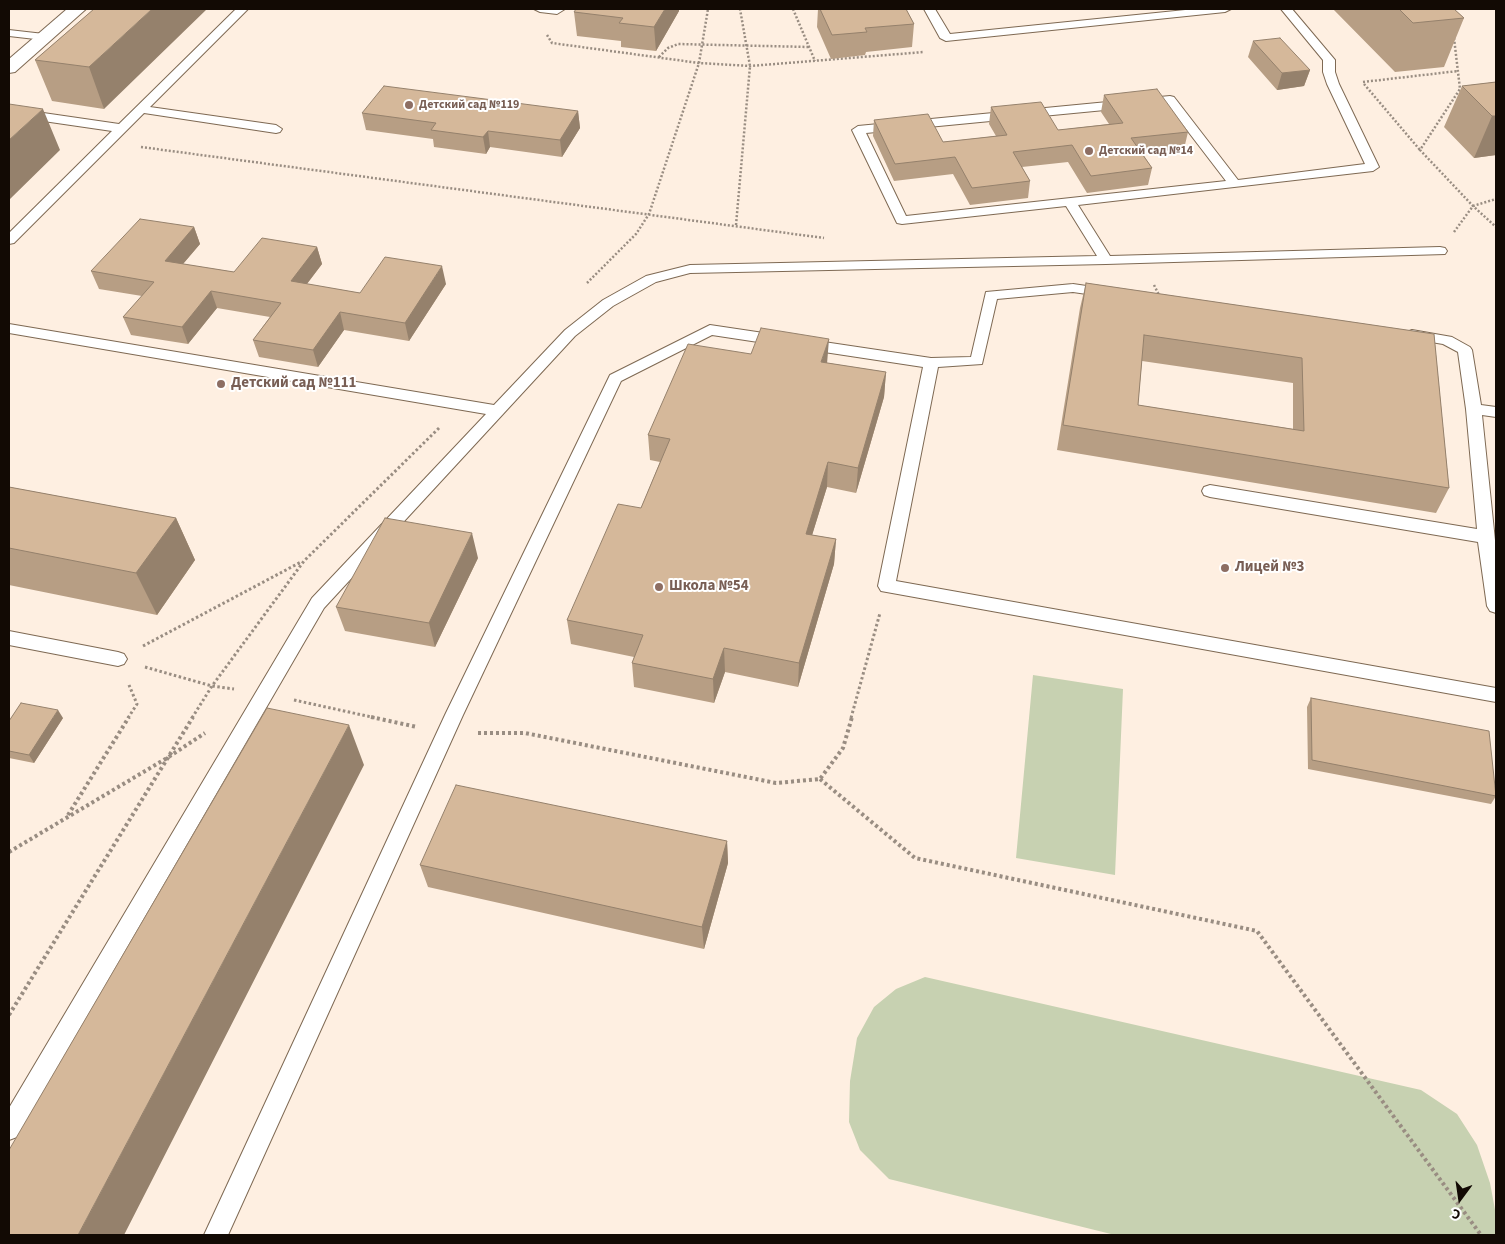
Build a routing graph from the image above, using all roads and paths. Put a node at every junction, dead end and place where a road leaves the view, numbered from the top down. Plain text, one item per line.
1 (77, 9) edge
2 (242, 9) edge
3 (540, 9) edge
4 (708, 9) edge
5 (740, 9) edge
6 (793, 9) edge
7 (930, 9) edge
8 (1225, 9) edge
9 (1286, 9) edge
10 (558, 10) edge
11 (9, 33) edge
12 (1454, 34) edge
13 (44, 37) junction
14 (946, 38) junction
15 (702, 44) junction
16 (1450, 44) edge
17 (746, 45) junction
18 (808, 47) junction
19 (1456, 51) junction
20 (659, 57) junction
21 (815, 61) junction
22 (698, 62) junction
23 (750, 66) junction
24 (9, 68) edge
25 (1458, 71) junction
26 (1358, 76) dead end
27 (1363, 82) junction
28 (140, 109) junction
29 (9, 112) edge
30 (120, 128) junction
31 (276, 129) dead end
32 (106, 142) junction
33 (1420, 150) junction
34 (1235, 184) junction
35 (1496, 199) edge
36 (1069, 201) junction
37 (1473, 206) junction
38 (649, 214) junction
39 (736, 226) junction
40 (1496, 226) edge
41 (9, 240) edge
42 (833, 240) dead end
43 (1440, 251) joint
44 (1106, 260) junction
45 (1118, 295) edge
46 (9, 328) edge
47 (1398, 333) edge
48 (931, 364) junction
49 (1474, 409) junction
50 (498, 411) junction
51 (1496, 412) edge
52 (1210, 491) dead end
53 (1486, 537) junction
54 (304, 561) dead end
55 (887, 586) junction
56 (1496, 606) edge
57 (9, 638) edge
58 (118, 659) junction
59 (265, 694) junction
60 (1496, 695) edge
61 (208, 731) dead end
62 (446, 733) junction
63 (167, 758) junction
64 (820, 779) junction
65 (67, 817) junction
66 (9, 852) edge
67 (9, 1015) edge
68 (9, 1129) edge
69 (216, 1235) edge
70 (1481, 1235) edge

1 - 13 street
2 - 28 lane
3 - 10 lane
4 - 15 path
5 - 17 path
6 - 18 path
7 - 14 lane
8 - 14 lane
9 - 34 lane
10 - 20 path
11 - 13 lane
12 - 19 path
13 - 24 street
14 - 21 path
15 - 17 path
15 - 20 path
15 - 22 path
16 - 19 path
17 - 18 path
17 - 23 path
18 - 21 path
19 - 25 path
20 - 22 path
21 - 23 path
22 - 23 path
22 - 38 path
23 - 39 path
25 - 27 path
25 - 33 path
26 - 27 path
27 - 33 path
28 - 30 lane
28 - 31 lane
29 - 30 lane
30 - 32 lane
32 - 38 path
32 - 41 lane
33 - 37 path
34 - 36 lane
34 - 36 lane
35 - 37 path
36 - 44 lane
37 - 40 path
37 - 43 path
38 - 39 path
39 - 42 path
43 - 44 lane
44 - 50 lane
45 - 48 lane
46 - 50 lane
47 - 49 lane
48 - 55 lane
48 - 62 lane
49 - 51 lane
49 - 53 lane
50 - 59 lane
52 - 53 lane
53 - 56 lane
54 - 58 path
55 - 60 lane
55 - 64 path
57 - 58 lane
58 - 59 path
58 - 65 path
59 - 62 path
59 - 68 lane
61 - 63 path
62 - 64 path
62 - 69 lane
63 - 65 path
63 - 67 path
64 - 70 path
65 - 66 path

